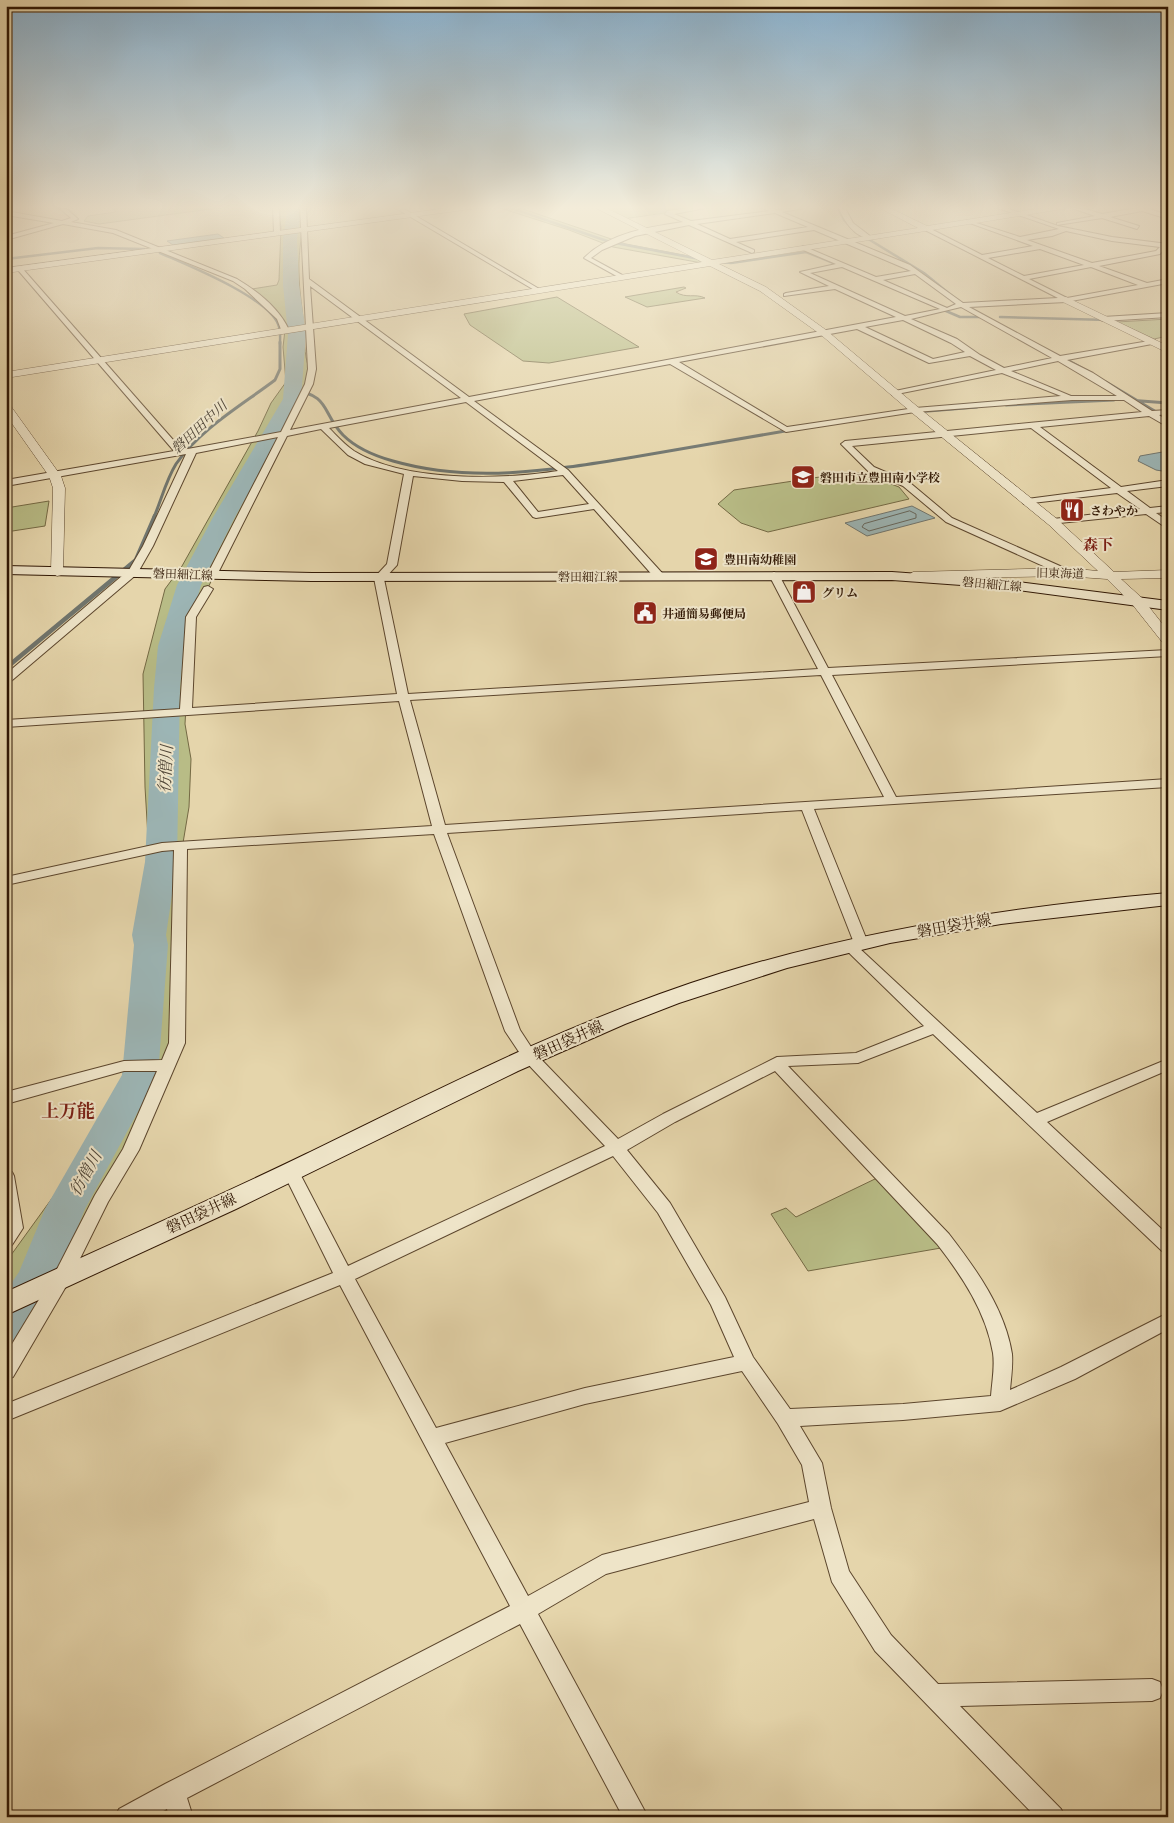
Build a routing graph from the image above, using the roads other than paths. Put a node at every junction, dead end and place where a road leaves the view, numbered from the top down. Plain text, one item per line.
1 (39, 291) edge
2 (248, 291) edge
3 (307, 291) edge
4 (321, 291) edge
5 (531, 291) edge
6 (766, 291) edge
7 (811, 291) edge
8 (845, 291) edge
9 (904, 291) edge
10 (942, 291) edge
11 (1048, 291) edge
12 (1114, 291) edge
13 (786, 295) dead end
14 (1066, 300) junction
15 (961, 305) junction
16 (947, 310) junction
17 (1168, 314) edge
18 (905, 318) junction
19 (359, 319) junction
20 (1168, 319) edge
21 (1107, 320) junction
22 (309, 326) junction
23 (856, 326) junction
24 (285, 330) junction
25 (824, 332) junction
26 (1152, 342) junction
27 (1168, 350) edge
28 (972, 353) junction
29 (1059, 359) junction
30 (98, 360) junction
31 (671, 360) junction
32 (1004, 371) junction
33 (6, 375) edge
34 (895, 393) junction
35 (1072, 398) junction
36 (1126, 398) junction
37 (469, 399) junction
38 (6, 407) edge
39 (914, 410) junction
40 (1168, 412) edge
41 (1150, 414) junction
42 (1168, 425) edge
43 (1033, 426) junction
44 (323, 427) junction
45 (282, 434) junction
46 (946, 435) junction
47 (192, 451) junction
48 (180, 454) junction
49 (409, 472) junction
50 (565, 472) junction
51 (55, 476) junction
52 (506, 478) junction
53 (6, 483) edge
54 (1168, 483) edge
55 (1119, 490) junction
56 (1027, 502) junction
57 (596, 506) junction
58 (1168, 509) edge
59 (1149, 512) junction
60 (1052, 522) junction
61 (1168, 526) edge
62 (6, 570) edge
63 (57, 572) junction
64 (133, 572) junction
65 (1065, 572) junction
66 (1168, 574) edge
67 (774, 575) junction
68 (659, 576) junction
69 (892, 576) junction
70 (1112, 576) junction
71 (379, 578) junction
72 (210, 582) junction
73 (1137, 601) junction
74 (1168, 606) edge
75 (1168, 640) edge
76 (1168, 653) edge
77 (822, 671) junction
78 (6, 680) edge
79 (403, 696) junction
80 (186, 711) junction
81 (6, 724) edge
82 (1168, 783) edge
83 (892, 801) junction
84 (807, 807) junction
85 (440, 831) junction
86 (181, 846) junction
87 (6, 881) edge
88 (1168, 899) edge
89 (855, 945) junction
90 (935, 1028) junction
91 (530, 1057) junction
92 (777, 1064) junction
93 (1168, 1064) edge
94 (167, 1065) junction
95 (6, 1098) edge
96 (1034, 1121) junction
97 (616, 1148) junction
98 (291, 1172) junction
99 (6, 1176) edge
100 (9, 1210) edge
101 (6, 1240) edge
102 (1168, 1246) edge
103 (344, 1276) junction
104 (55, 1281) junction
105 (6, 1304) edge
106 (1168, 1320) edge
107 (746, 1362) junction
108 (6, 1371) edge
109 (1000, 1403) junction
110 (6, 1413) edge
111 (785, 1418) junction
112 (432, 1438) junction
113 (821, 1508) junction
114 (524, 1610) junction
115 (1152, 1690) dead end
116 (936, 1695) junction
117 (173, 1792) junction
118 (127, 1817) edge
119 (181, 1817) edge
120 (636, 1817) edge
121 (1053, 1817) edge

1 - 30 street
2 - 24 street
3 - 22 street
4 - 19 street
5 - 19 street
6 - 25 street
7 - 13 street
8 - 18 street
9 - 16 street
10 - 15 street
11 - 14 street
12 - 14 street
14 - 15 street
14 - 21 street
15 - 16 street
15 - 29 street
16 - 18 street
17 - 21 street
18 - 23 street
18 - 28 street
19 - 22 street
19 - 37 street
20 - 21 street
21 - 26 street
22 - 24 street
22 - 45 street
23 - 25 street
23 - 28 street
24 - 30 street
25 - 31 street
25 - 34 street
26 - 27 street
26 - 29 street
28 - 32 street
29 - 32 street
29 - 36 street
30 - 33 street
30 - 48 street
31 - 37 street
31 - 39 street
32 - 34 street
32 - 35 street
34 - 39 street
35 - 36 street
35 - 39 street
36 - 41 street
37 - 44 street
37 - 50 street
38 - 51 street
39 - 46 street
40 - 41 street
41 - 42 street
41 - 43 street
43 - 46 street
43 - 55 street
44 - 45 street
44 - 49 street
45 - 47 street
45 - 72 street
46 - 56 street
46 - 65 street
47 - 48 street
47 - 64 street
48 - 51 street
49 - 52 street
49 - 71 street
50 - 52 street
50 - 57 street
51 - 53 street
51 - 63 street
52 - 57 street
54 - 55 street
55 - 56 street
55 - 59 street
56 - 60 street
57 - 68 street
58 - 59 street
59 - 60 street
59 - 61 street
60 - 70 street
62 - 63 main road, 磐田細江線
63 - 64 main road, 磐田細江線
64 - 72 main road, 磐田細江線
64 - 78 street
65 - 69 street, 旧東海道
65 - 70 street, 旧東海道
66 - 70 street, 旧東海道
67 - 68 main road, 磐田細江線
67 - 69 main road, 磐田細江線
67 - 77 street
68 - 71 main road, 磐田細江線
69 - 73 main road, 磐田細江線
70 - 73 street
71 - 72 main road, 磐田細江線
71 - 79 street
72 - 80 street
73 - 74 main road, 磐田細江線
73 - 75 street
76 - 77 street
77 - 79 street
77 - 83 street
79 - 80 street
79 - 85 street
80 - 81 street
82 - 83 street
83 - 84 street
84 - 85 street
84 - 89 street
85 - 86 street
85 - 91 street
86 - 87 street
86 - 94 street
88 - 89 main road, 磐田袋井線
89 - 90 street
89 - 91 main road, 磐田袋井線
90 - 92 street
90 - 96 street
91 - 97 street
91 - 98 main road, 磐田袋井線
92 - 97 street
92 - 109 street
93 - 96 street
94 - 95 street
94 - 104 street
96 - 102 street
97 - 103 street
97 - 107 street
98 - 103 street
98 - 104 main road, 磐田袋井線
99 - 100 street
100 - 101 street
103 - 110 street
103 - 112 street
104 - 105 main road, 磐田袋井線
104 - 108 street
106 - 109 street
107 - 111 street
107 - 112 street
109 - 111 street
111 - 113 street
112 - 114 street
113 - 114 street
113 - 116 street
114 - 117 street
114 - 120 street
115 - 116 street
116 - 121 street
117 - 118 street
117 - 119 street

